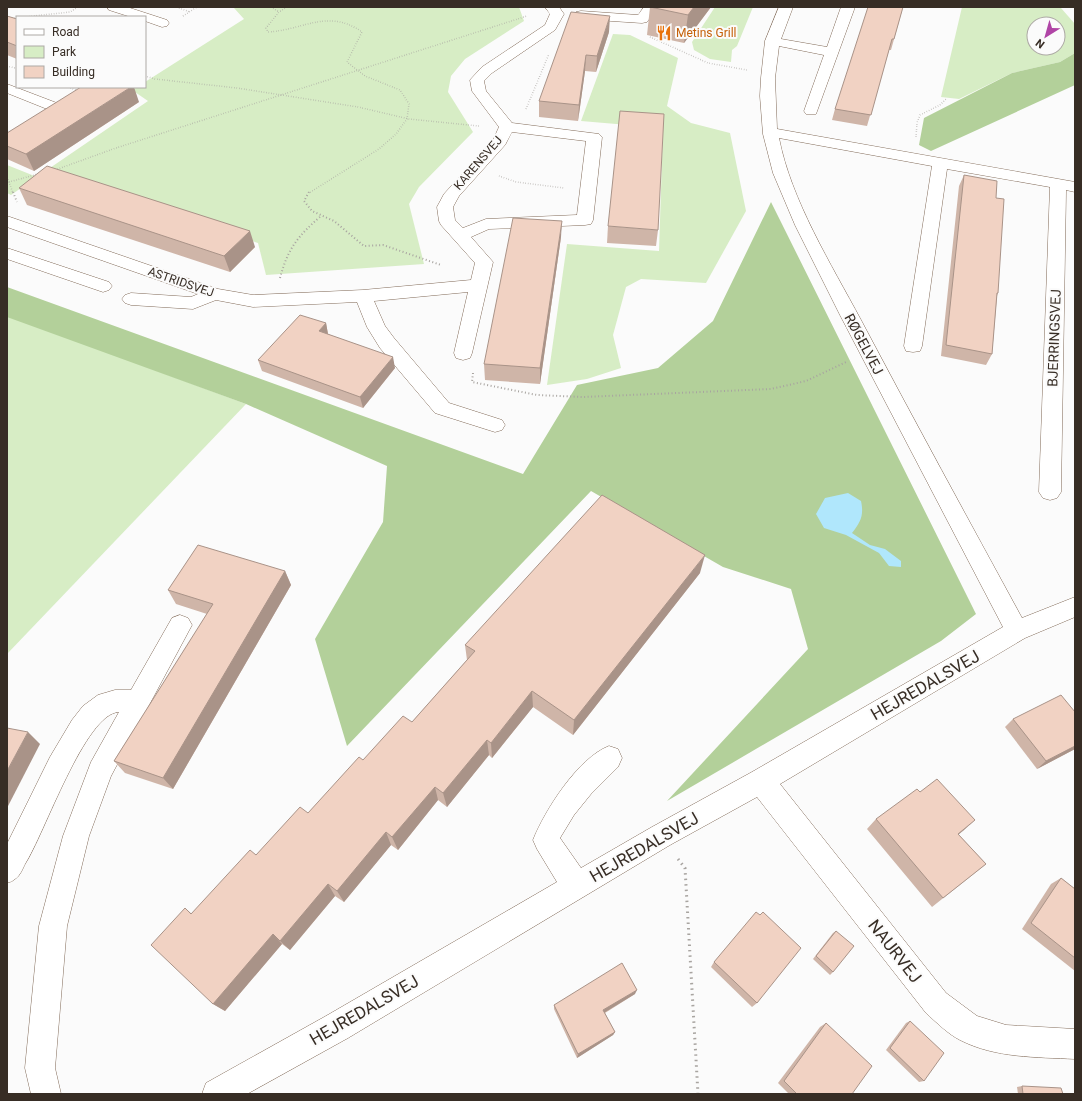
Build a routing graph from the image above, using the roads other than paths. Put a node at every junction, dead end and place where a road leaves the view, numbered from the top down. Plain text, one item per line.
1 (114, 7) edge
2 (651, 7) edge
3 (786, 7) edge
4 (848, 7) edge
5 (557, 11) edge
6 (141, 16) edge
7 (146, 18) edge
8 (162, 23) dead end
9 (772, 41) junction
10 (832, 52) junction
11 (7, 88) edge
12 (57, 108) edge
13 (811, 111) dead end
14 (513, 128) junction
15 (771, 132) junction
16 (940, 164) junction
17 (1067, 186) edge
18 (7, 221) edge
19 (461, 235) junction
20 (7, 253) edge
21 (480, 278) junction
22 (103, 286) dead end
23 (215, 294) junction
24 (363, 296) junction
25 (130, 299) dead end
26 (913, 346) dead end
27 (463, 352) road end
28 (495, 425) dead end
29 (1050, 492) dead end
30 (1075, 607) edge
31 (180, 625) dead end
32 (1017, 631) junction
33 (138, 702) junction
34 (609, 758) dead end
35 (761, 781) junction
36 (7, 869) edge
37 (577, 887) junction
38 (1075, 1044) edge
39 (46, 1094) edge
40 (217, 1094) edge

1 - 6 street
2 - 5 street
3 - 9 street, RØGELVEJ
4 - 10 street
5 - 14 street, KARENSVEJ
7 - 8 street
9 - 10 street
9 - 15 street, RØGELVEJ
10 - 13 street
11 - 12 street
14 - 19 street, KARENSVEJ
14 - 19 street
15 - 16 street, BJERRINGSVEJ
15 - 32 street, RØGELVEJ
16 - 17 street, BJERRINGSVEJ
16 - 26 street
17 - 29 street, BJERRINGSVEJ
18 - 23 street, ASTRIDSVEJ
19 - 21 street, KARENSVEJ
20 - 22 street
21 - 24 street, ASTRIDSVEJ
21 - 27 street
23 - 24 street, ASTRIDSVEJ
23 - 25 street
24 - 28 street
30 - 32 street, HEJREDALSVEJ
31 - 33 street
32 - 35 street, HEJREDALSVEJ
33 - 36 street
33 - 39 street
34 - 37 street
35 - 37 street, HEJREDALSVEJ
35 - 38 street, NAURVEJ
37 - 40 street, HEJREDALSVEJ

